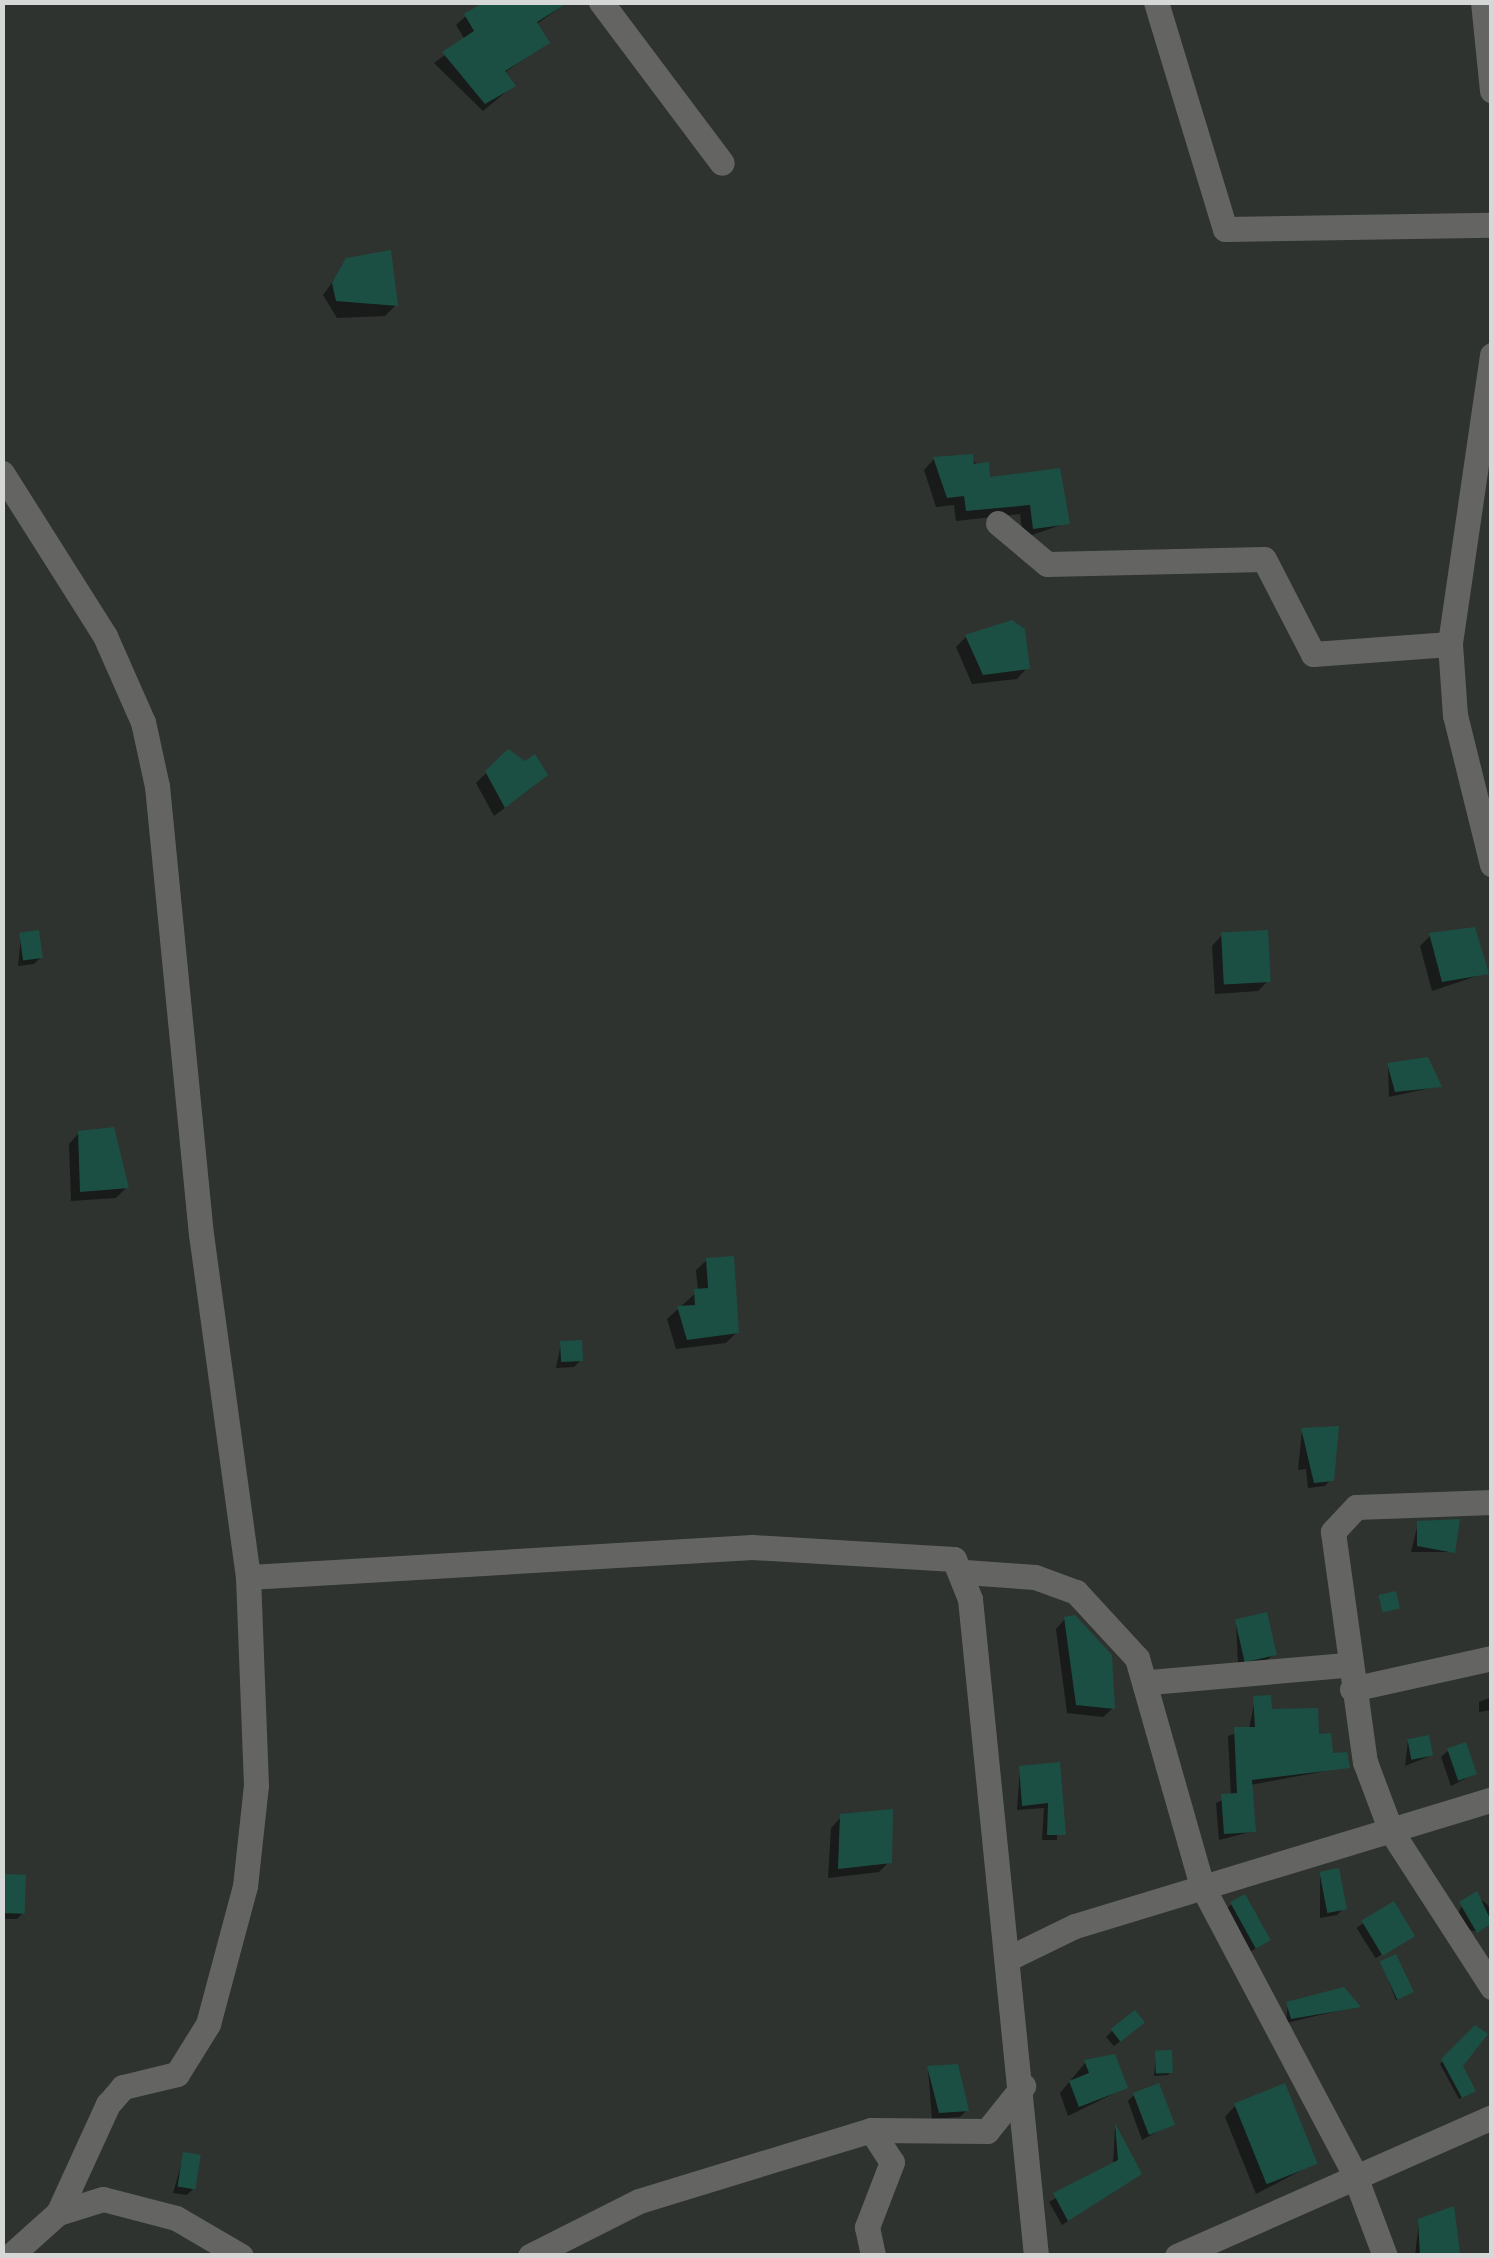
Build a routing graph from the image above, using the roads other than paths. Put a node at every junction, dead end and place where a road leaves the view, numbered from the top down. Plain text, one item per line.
1 (601, 2) edge
2 (1156, 2) edge
3 (1483, 2) edge
4 (1492, 91) edge
5 (722, 163) dead end
6 (1492, 226) edge
7 (1492, 355) edge
8 (2, 472) edge
9 (998, 523) dead end
10 (1450, 644) junction
11 (1492, 864) edge
12 (1492, 1502) edge
13 (964, 1572) junction
14 (248, 1577) junction
15 (1492, 1658) edge
16 (1349, 1677) junction
17 (1150, 1682) junction
18 (1492, 1799) edge
19 (1390, 1831) junction
20 (1202, 1886) junction
21 (1009, 1958) junction
22 (1492, 1987) edge
23 (1023, 2086) junction
24 (1492, 2116) edge
25 (870, 2130) junction
26 (1353, 2172) junction
27 (58, 2213) junction
28 (1182, 2254) edge
29 (10, 2256) edge
30 (241, 2256) edge
31 (530, 2256) edge
32 (872, 2256) edge
33 (1036, 2256) edge
34 (1386, 2256) edge

1 - 5 street
2 - 6 street
3 - 4 street
7 - 10 street
8 - 14 street
9 - 10 street
10 - 11 street
12 - 16 street
13 - 14 street
13 - 17 street
13 - 21 street
14 - 27 street
15 - 16 street
16 - 17 street
16 - 19 street
17 - 20 street
18 - 19 street
19 - 20 street
19 - 22 street
20 - 21 street
20 - 26 street
21 - 23 street
23 - 25 street
23 - 33 street
24 - 26 street
25 - 31 street
25 - 32 street
26 - 28 street
26 - 34 street
27 - 29 street
27 - 30 street

